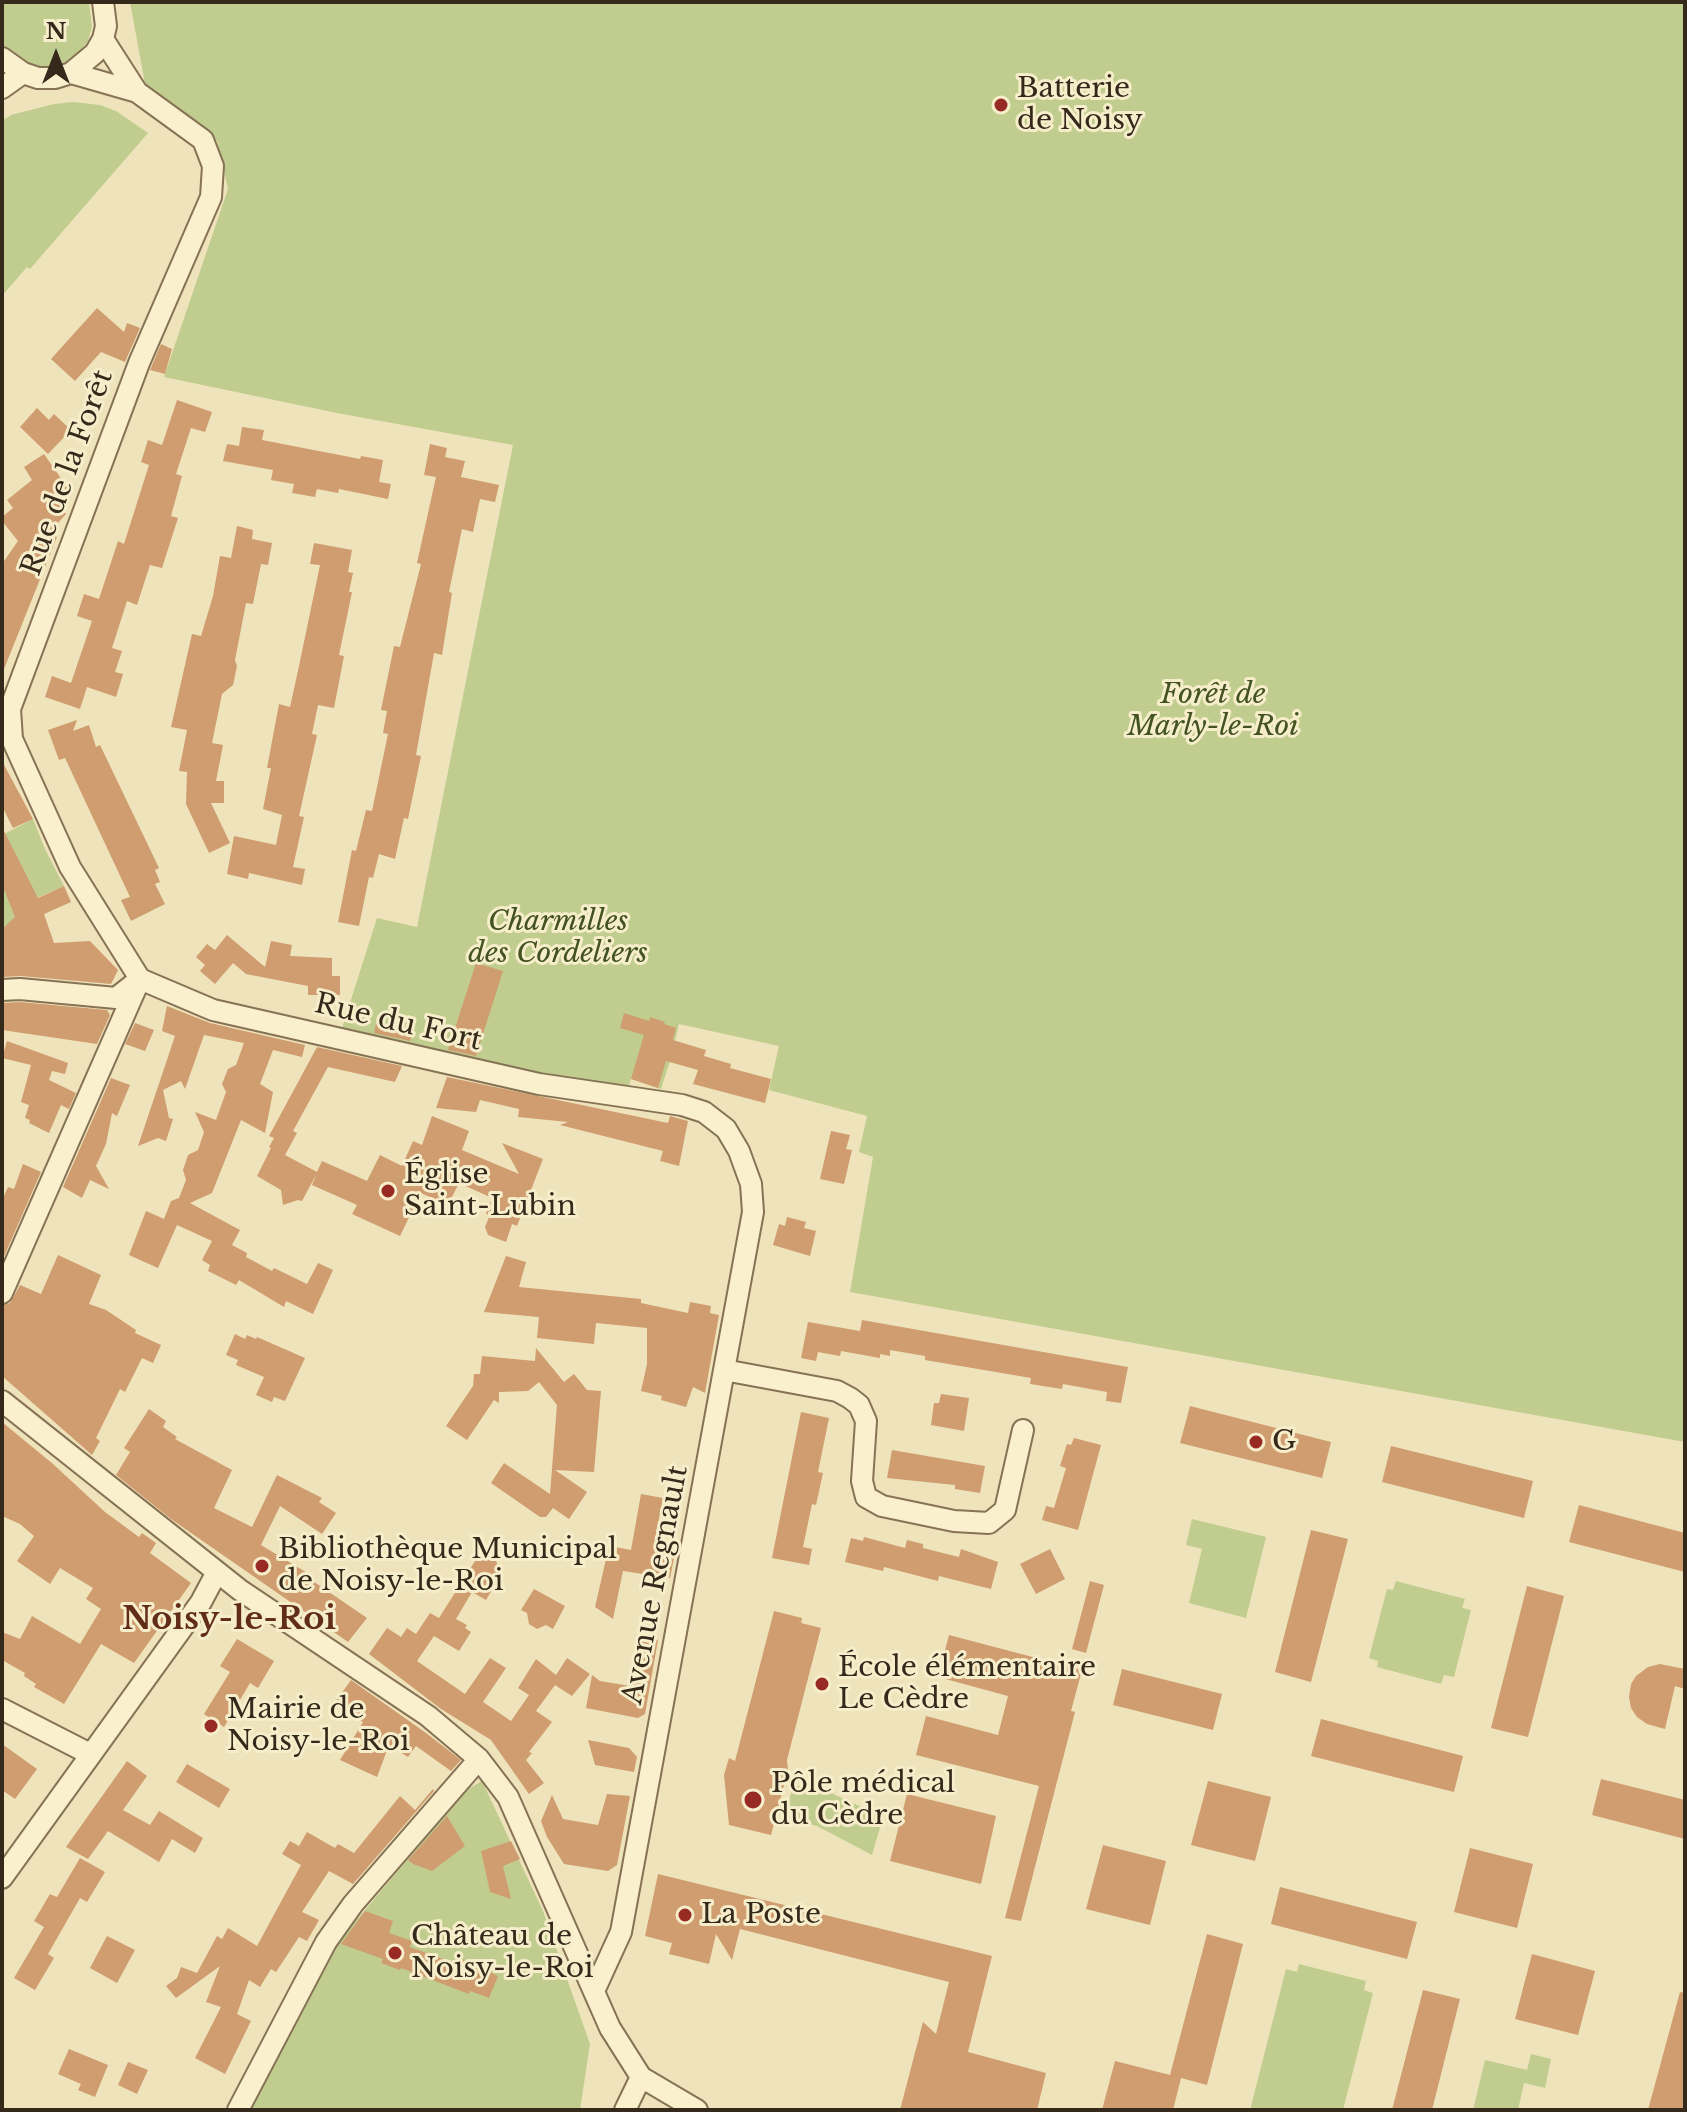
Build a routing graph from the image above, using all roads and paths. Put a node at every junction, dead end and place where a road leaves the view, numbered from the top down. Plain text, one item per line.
1 (103, 2) edge
2 (103, 39) junction
3 (2, 58) edge
4 (23, 73) junction
5 (71, 73) junction
6 (2, 88) edge
7 (137, 92) junction
8 (7, 737) edge
9 (140, 979) junction
10 (2, 990) edge
11 (751, 1184) joint
12 (2, 1293) edge
13 (724, 1370) junction
14 (2, 1401) edge
15 (1023, 1430) dead end
16 (217, 1572) junction
17 (2, 1709) edge
18 (90, 1754) junction
19 (479, 1759) junction
20 (2, 1878) edge
21 (594, 1991) junction
22 (641, 2077) junction
23 (238, 2110) edge
24 (625, 2110) edge
25 (697, 2110) edge

1 - 2 street
2 - 5 street
2 - 7 street, Rue de la Forêt
3 - 4 street
4 - 5 street
4 - 6 street
5 - 7 street, Rue de la Forêt
7 - 8 street, Rue de la Forêt
8 - 9 street, Rue de la Forêt
9 - 10 street
9 - 11 street, Rue du Fort
9 - 12 street
11 - 13 street, Avenue Regnault
13 - 15 street
13 - 21 street, Avenue Regnault
14 - 16 street
16 - 18 street
16 - 19 street
17 - 18 street
18 - 20 street
19 - 21 street
19 - 23 street
21 - 22 street
22 - 24 street
22 - 25 street

